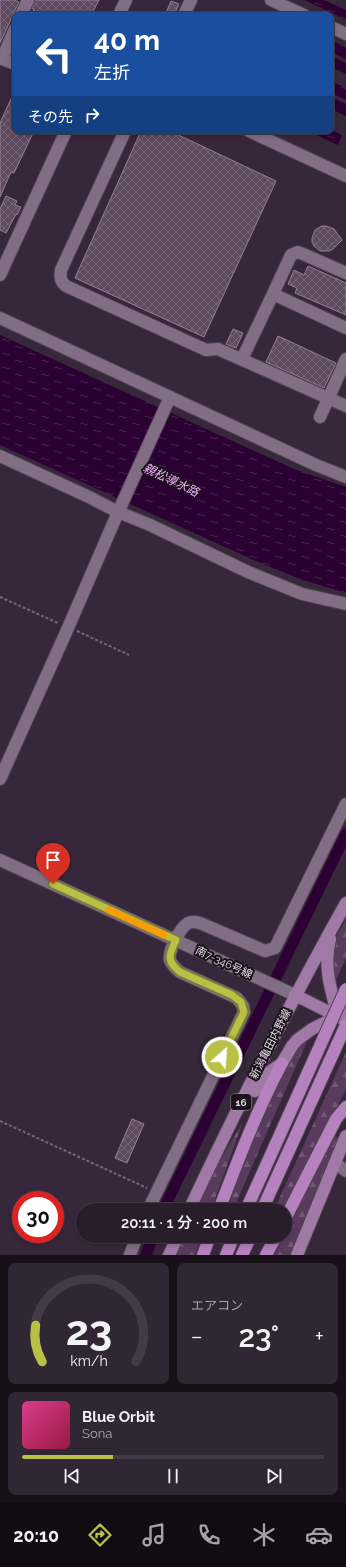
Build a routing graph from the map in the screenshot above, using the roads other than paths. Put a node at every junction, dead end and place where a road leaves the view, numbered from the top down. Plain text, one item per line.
1 (28, 0) edge
2 (126, 0) edge
3 (191, 0) edge
4 (271, 0) edge
5 (22, 12) edge
6 (120, 12) edge
7 (185, 12) edge
8 (297, 12) edge
9 (334, 28) edge
10 (346, 34) edge
11 (12, 35) edge
12 (1, 58) edge
13 (12, 63) edge
14 (65, 134) edge
15 (124, 134) edge
16 (255, 134) edge
17 (346, 176) edge
18 (346, 273) edge
19 (0, 275) edge
20 (273, 294) junction
21 (0, 318) edge
22 (346, 328) edge
23 (242, 359) junction
24 (346, 359) edge
25 (328, 398) junction
26 (169, 401) junction
27 (346, 406) edge
28 (320, 417) dead end
29 (0, 456) edge
30 (346, 477) edge
31 (120, 510) junction
32 (346, 604) edge
33 (0, 779) edge
34 (346, 804) edge
35 (0, 860) edge
36 (346, 903) edge
37 (333, 927) junction
38 (176, 940) junction
39 (346, 989) edge
40 (295, 995) junction
41 (344, 1019) edge
42 (282, 1063) junction
43 (346, 1107) edge
44 (346, 1136) edge
45 (335, 1163) junction
46 (209, 1168) junction
47 (346, 1170) edge
48 (151, 1203) edge
49 (192, 1203) edge
50 (222, 1203) edge
51 (249, 1203) edge
52 (265, 1203) edge
53 (292, 1205) edge
54 (134, 1243) edge
55 (175, 1243) edge
56 (207, 1243) edge
57 (231, 1243) edge
58 (248, 1243) edge
59 (272, 1243) edge
60 (130, 1255) edge
61 (169, 1255) edge
62 (203, 1255) edge
63 (226, 1255) edge
64 (242, 1255) edge
65 (266, 1255) edge
66 (297, 1255) edge

1 - 5 street
2 - 6 street
3 - 7 street
4 - 8 street
9 - 10 street
11 - 12 street
12 - 13 street
14 - 19 street
15 - 23 street
16 - 17 street
18 - 20 street
20 - 22 street
20 - 23 street
21 - 26 street
23 - 25 street
24 - 25 street
25 - 27 street
25 - 28 street
26 - 30 street
26 - 31 street
29 - 31 street
31 - 32 street
31 - 33 street
34 - 38 street
35 - 38 street, 南7-346号線
36 - 37 main road, 新潟亀田内野線 / 16
37 - 40 main road, 新潟亀田内野線 / 16
37 - 41 main road
38 - 40 street, 南7-346号線
38 - 48 street
39 - 51 highway, bridge
40 - 41 main road
40 - 46 main road, 新潟亀田内野線 / 16
41 - 42 main road
41 - 52 highway
42 - 46 main road
42 - 50 highway
43 - 53 highway
44 - 45 main road
45 - 47 street
45 - 66 main road
46 - 49 main road, 新潟亀田内野線 / 16
54 - 60 street
55 - 61 main road
56 - 62 highway
57 - 63 highway
58 - 64 highway
59 - 65 highway

